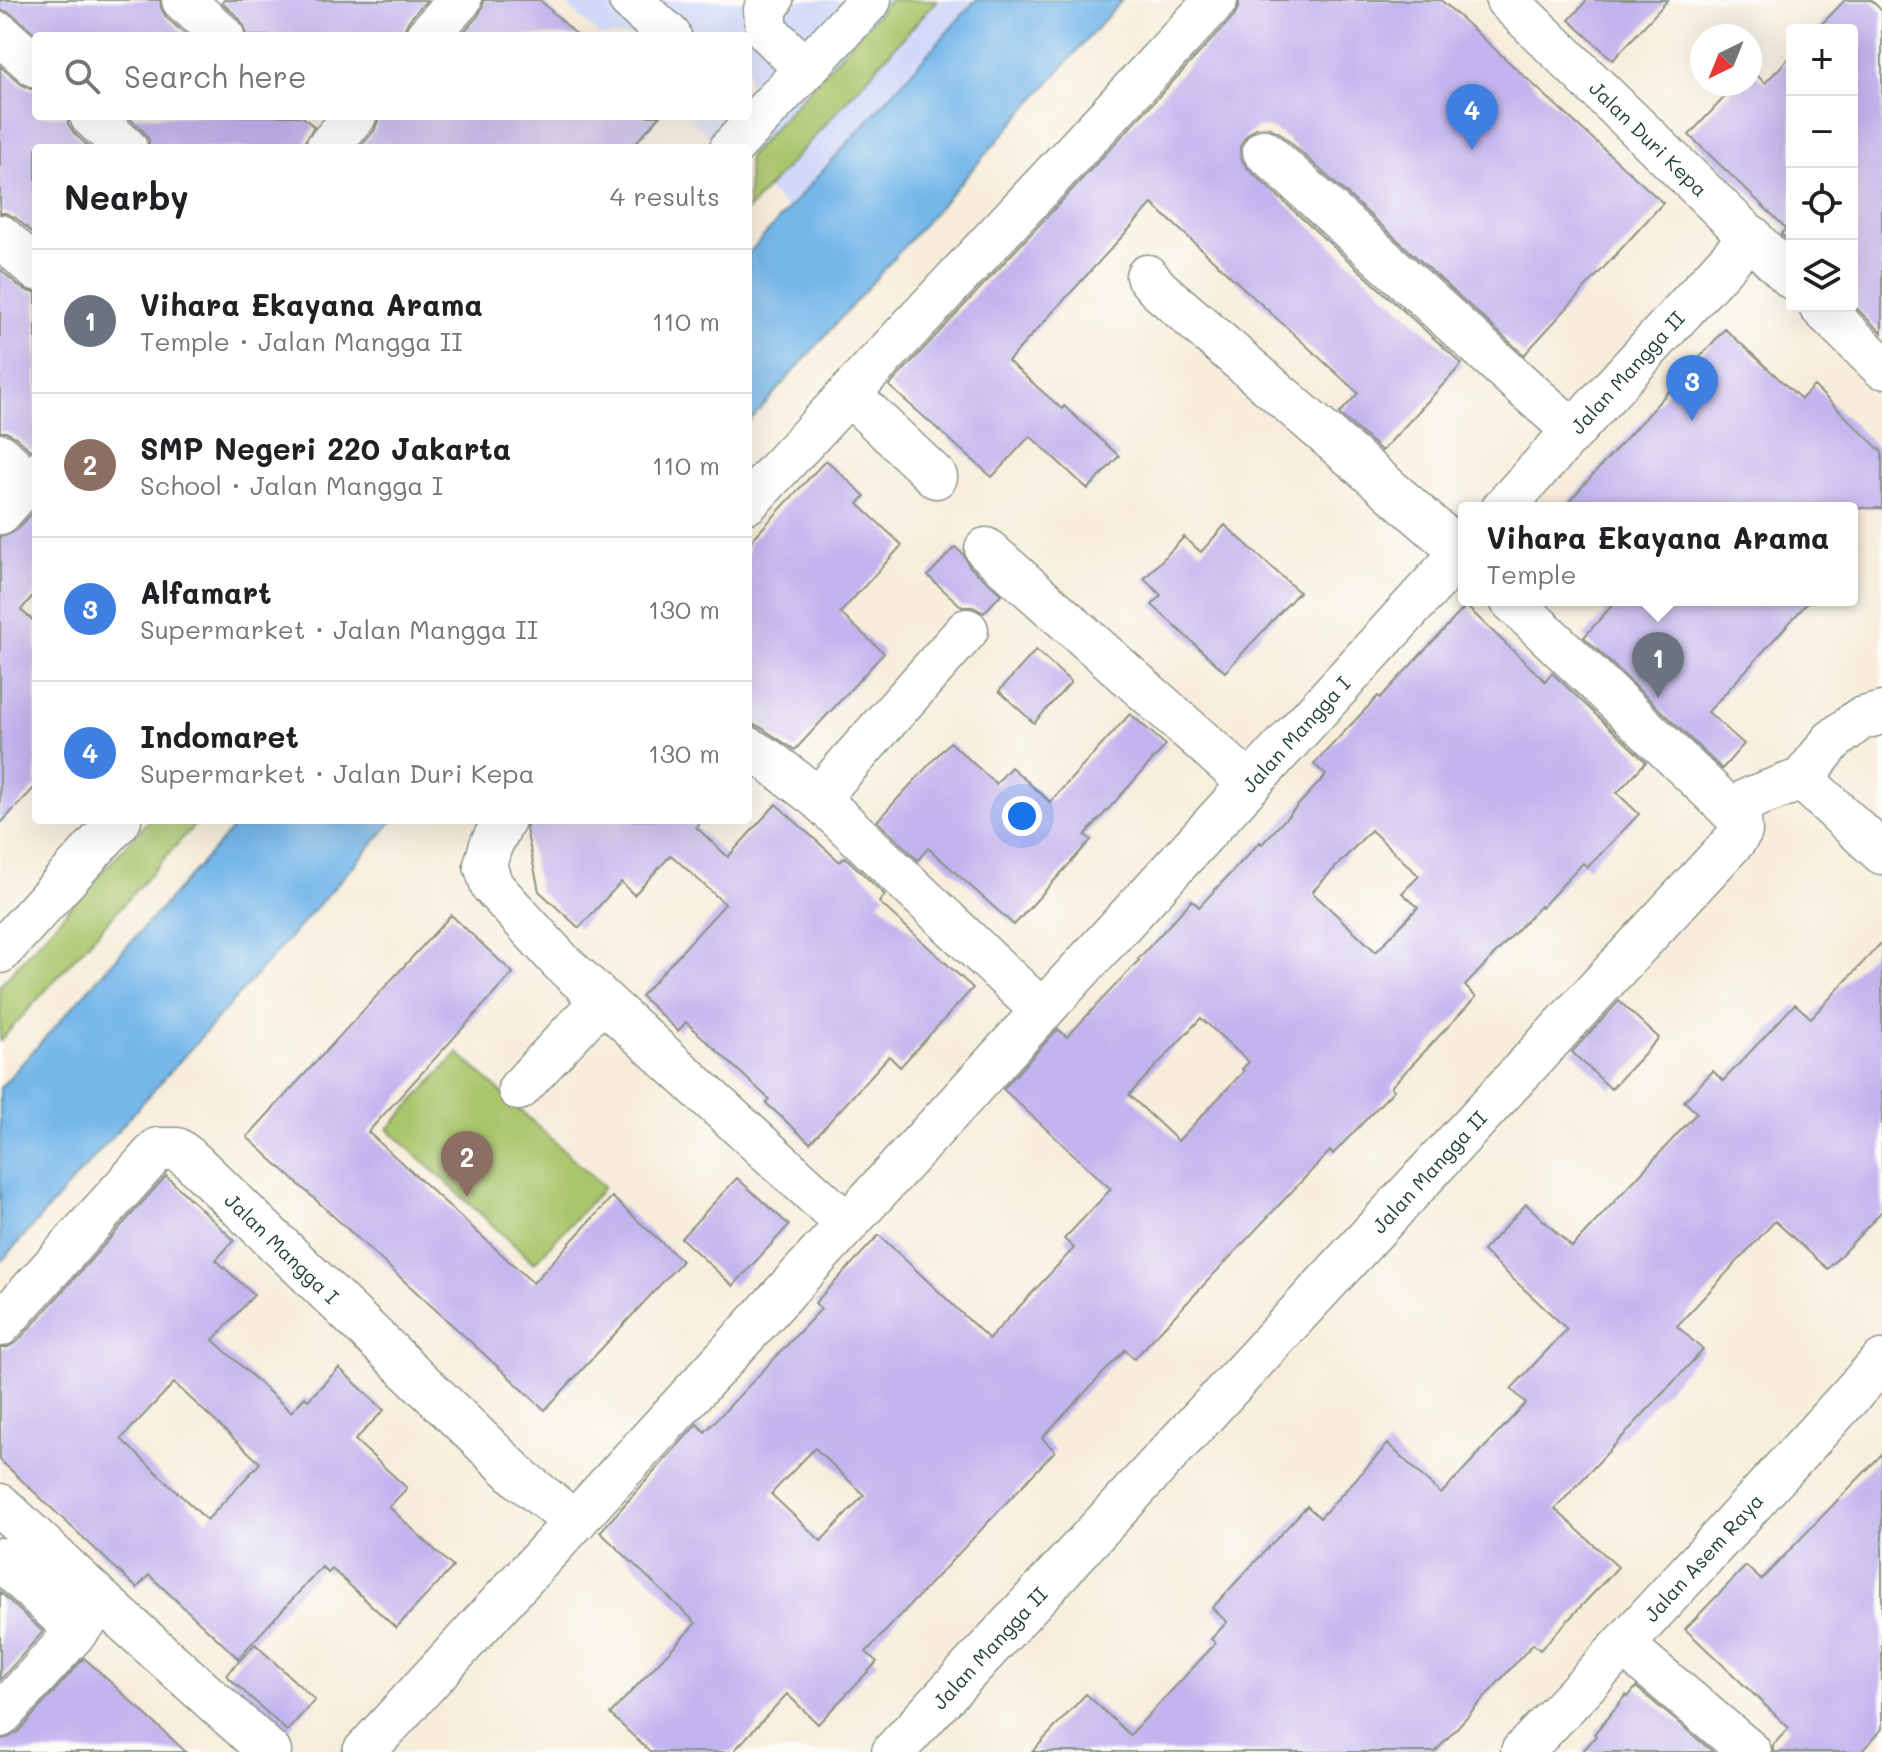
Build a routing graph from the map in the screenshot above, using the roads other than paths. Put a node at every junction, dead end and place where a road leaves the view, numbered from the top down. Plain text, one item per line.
1 (183, 0) edge
2 (460, 0) edge
3 (630, 0) edge
4 (772, 0) edge
5 (870, 0) edge
6 (1216, 0) edge
7 (1507, 0) edge
8 (219, 32) edge
9 (431, 32) edge
10 (666, 32) edge
11 (0, 34) edge
12 (32, 62) edge
13 (805, 69) junction
14 (753, 113) edge
15 (95, 120) edge
16 (749, 120) edge
17 (122, 144) edge
18 (734, 144) edge
19 (1264, 151) dead end
20 (0, 236) edge
21 (1751, 236) junction
22 (32, 265) edge
23 (1786, 272) edge
24 (1147, 276) dead end
25 (1826, 312) edge
26 (1882, 367) edge
27 (849, 394) junction
28 (1574, 431) junction
29 (21, 470) edge
30 (936, 477) dead end
31 (752, 498) edge
32 (1509, 502) edge
33 (0, 513) edge
34 (1458, 548) edge
35 (986, 549) dead end
36 (1458, 557) edge
37 (1517, 606) edge
38 (967, 630) dead end
39 (1882, 713) edge
40 (758, 754) edge
41 (1802, 779) junction
42 (1250, 784) junction
43 (818, 798) junction
44 (1730, 810) junction
45 (116, 824) edge
46 (502, 824) edge
47 (1882, 853) edge
48 (0, 952) edge
49 (602, 1000) junction
50 (1042, 1011) junction
51 (519, 1089) dead end
52 (847, 1224) junction
53 (0, 1325) edge
54 (1882, 1361) edge
55 (0, 1505) edge
56 (575, 1522) junction
57 (0, 1559) edge
58 (90, 1616) junction
59 (1623, 1645) junction
60 (0, 1716) edge
61 (270, 1752) edge
62 (364, 1752) edge
63 (893, 1752) edge
64 (1522, 1752) edge
65 (1750, 1752) edge

1 - 8 street
2 - 9 street
3 - 10 street
4 - 13 street
5 - 13 street
6 - 27 street
7 - 21 street, Jalan Duri Kepa
11 - 12 street
13 - 14 street
15 - 17 street
16 - 18 street
19 - 28 street
20 - 22 street
21 - 23 street, Jalan Duri Kepa
21 - 28 street, Jalan Mangga II
24 - 34 street, Jalan Mangga I
25 - 26 street
27 - 30 street
27 - 31 street
28 - 32 street, Jalan Mangga II
29 - 33 street
35 - 42 street
36 - 42 street, Jalan Mangga I
37 - 44 street
38 - 43 street
39 - 41 street
40 - 43 street
41 - 44 street
41 - 47 street
42 - 50 street, Jalan Mangga I
43 - 50 street
44 - 63 street, Jalan Mangga II
45 - 48 street
46 - 49 street
49 - 51 street
49 - 52 street
50 - 52 street, Jalan Mangga I
52 - 56 street, Jalan Mangga I
53 - 56 street, Jalan Mangga I
54 - 59 street, Jalan Asem Raya
55 - 58 street
56 - 62 street, Jalan Mangga I
57 - 58 street
58 - 60 street
58 - 61 street
59 - 64 street, Jalan Asem Raya
59 - 65 street

